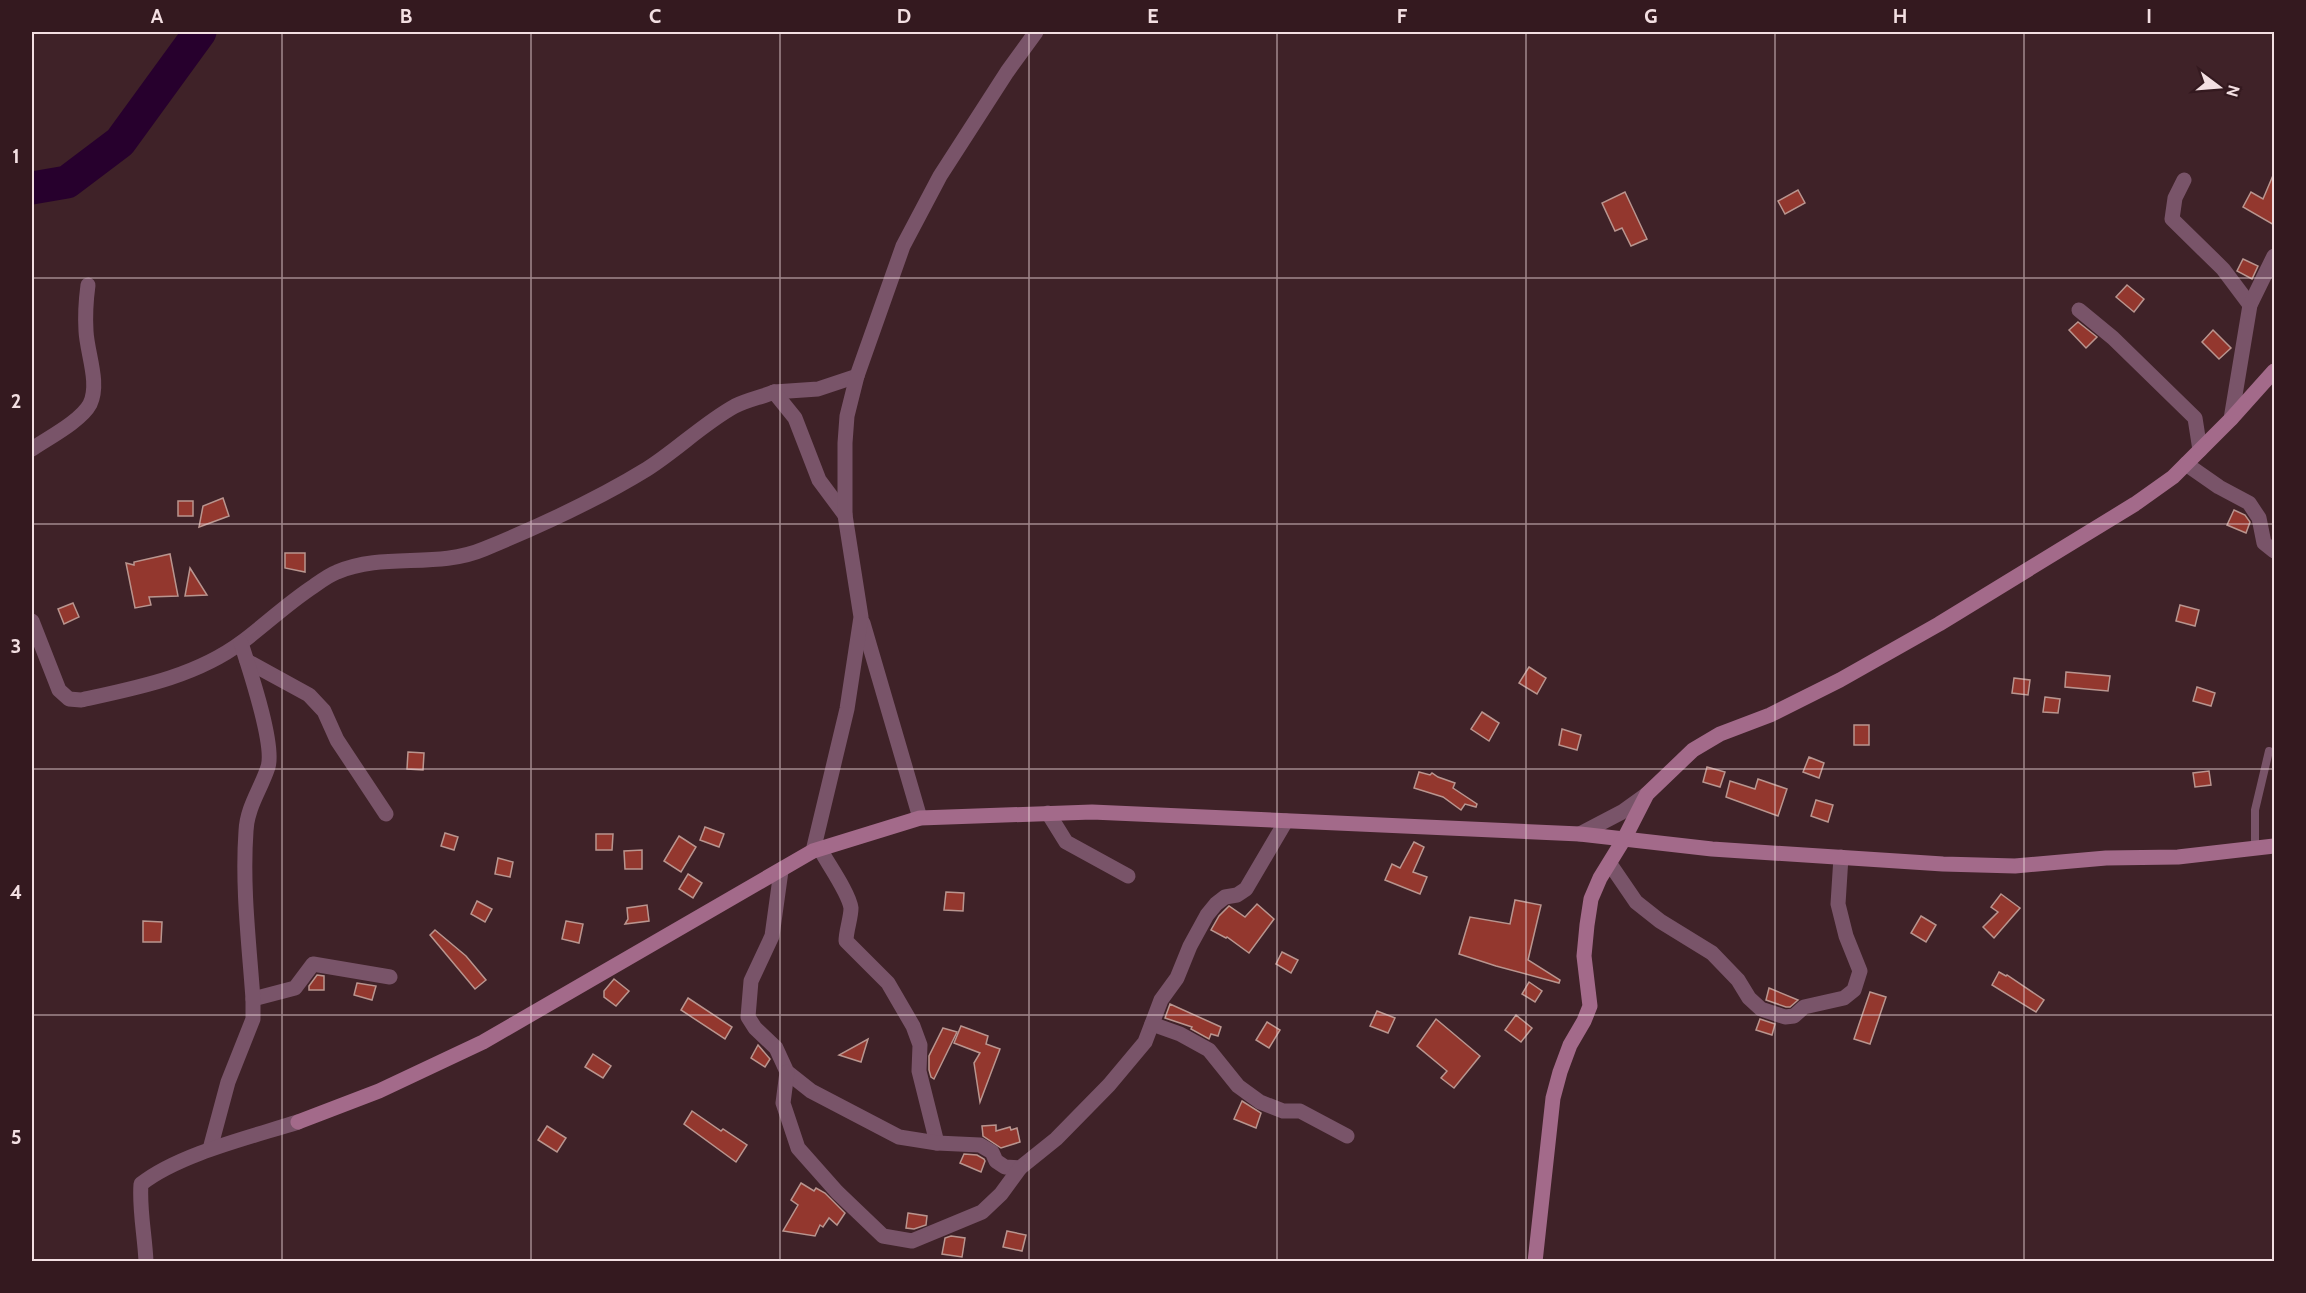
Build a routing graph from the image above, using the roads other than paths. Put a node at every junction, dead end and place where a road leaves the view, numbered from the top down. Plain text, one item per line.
1 (1036, 32) edge
2 (2184, 180) dead end
3 (2274, 255) edge
4 (88, 285) dead end
5 (2250, 306) junction
6 (2079, 310) dead end
7 (2274, 371) edge
8 (857, 376) junction
9 (774, 392) junction
10 (2231, 419) junction
11 (32, 449) edge
12 (2200, 450) junction
13 (2186, 464) junction
14 (845, 515) junction
15 (2274, 551) edge
16 (861, 617) junction
17 (32, 621) edge
18 (241, 643) junction
19 (247, 660) junction
20 (2269, 751) dead end
21 (1647, 794) junction
22 (386, 813) dead end
23 (1048, 813) junction
24 (920, 818) junction
25 (1286, 821) junction
26 (1580, 834) junction
27 (1624, 839) junction
28 (2274, 846) edge
29 (2255, 848) junction
30 (816, 850) junction
31 (1841, 857) junction
32 (1610, 864) junction
33 (781, 871) junction
34 (1128, 876) dead end
35 (390, 977) dead end
36 (253, 999) junction
37 (1152, 1024) junction
38 (788, 1071) junction
39 (1347, 1136) dead end
40 (937, 1143) junction
41 (210, 1149) junction
42 (1020, 1168) junction
43 (146, 1262) edge
44 (1535, 1262) edge

1 - 8 street
2 - 5 street
3 - 5 street
4 - 11 street
5 - 10 street
6 - 12 street
7 - 10 street
8 - 9 street
8 - 14 street
9 - 14 street
9 - 18 street
10 - 12 street
12 - 13 street
13 - 15 street
13 - 21 street
14 - 16 street
16 - 24 street
16 - 30 street
17 - 18 street
18 - 19 street
19 - 22 street
19 - 36 street
20 - 29 lane
21 - 26 street
21 - 27 street
23 - 24 street
23 - 25 street
23 - 34 street
24 - 30 street
25 - 26 street
25 - 37 street
26 - 27 street
27 - 31 street
27 - 32 street
28 - 29 street
29 - 31 street
30 - 33 street
30 - 40 street
31 - 32 street
32 - 44 street
33 - 38 street
33 - 41 street
35 - 36 street
36 - 41 street
37 - 39 street
37 - 42 street
38 - 40 street
38 - 42 street
40 - 42 street
41 - 43 street

